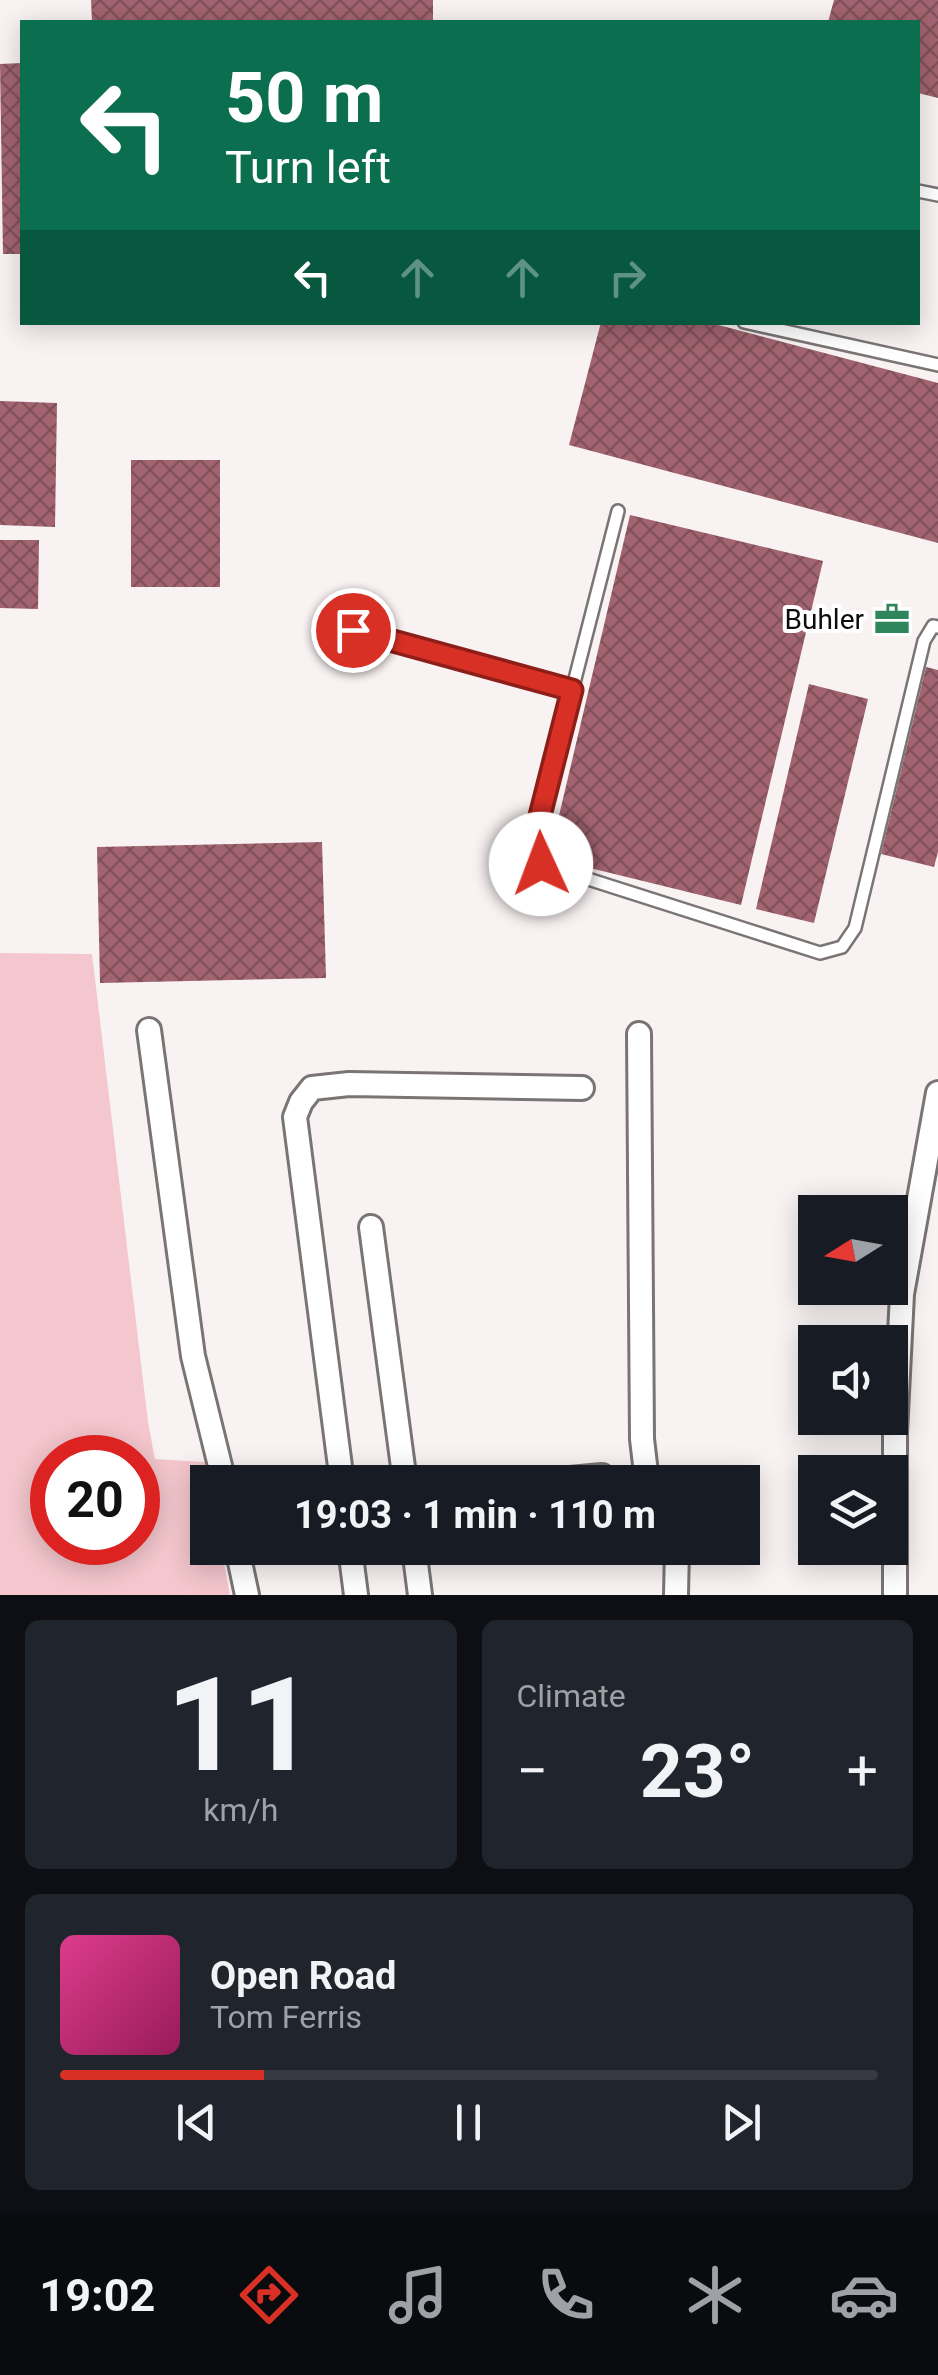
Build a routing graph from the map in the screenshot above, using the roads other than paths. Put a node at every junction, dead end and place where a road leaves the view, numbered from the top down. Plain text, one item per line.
1 (758, 325) edge
2 (938, 365) edge
3 (618, 511) dead end
4 (938, 627) edge
5 (353, 630) dead end
6 (572, 690) junction
7 (150, 1030) dead end
8 (639, 1034) dead end
9 (582, 1088) dead end
10 (938, 1093) edge
11 (371, 1227) dead end
12 (220, 1465) edge
13 (340, 1465) edge
14 (403, 1465) edge
15 (645, 1465) edge
16 (241, 1565) edge
17 (352, 1565) edge
18 (416, 1565) edge
19 (677, 1565) edge
20 (247, 1595) edge
21 (356, 1595) edge
22 (420, 1595) edge
23 (676, 1595) edge
24 (895, 1595) edge

1 - 2 lane
3 - 6 lane
4 - 6 lane
5 - 6 lane
7 - 12 street
8 - 15 street
9 - 13 street
10 - 24 street
11 - 14 street
16 - 20 street
17 - 21 street
18 - 22 street
19 - 23 street

